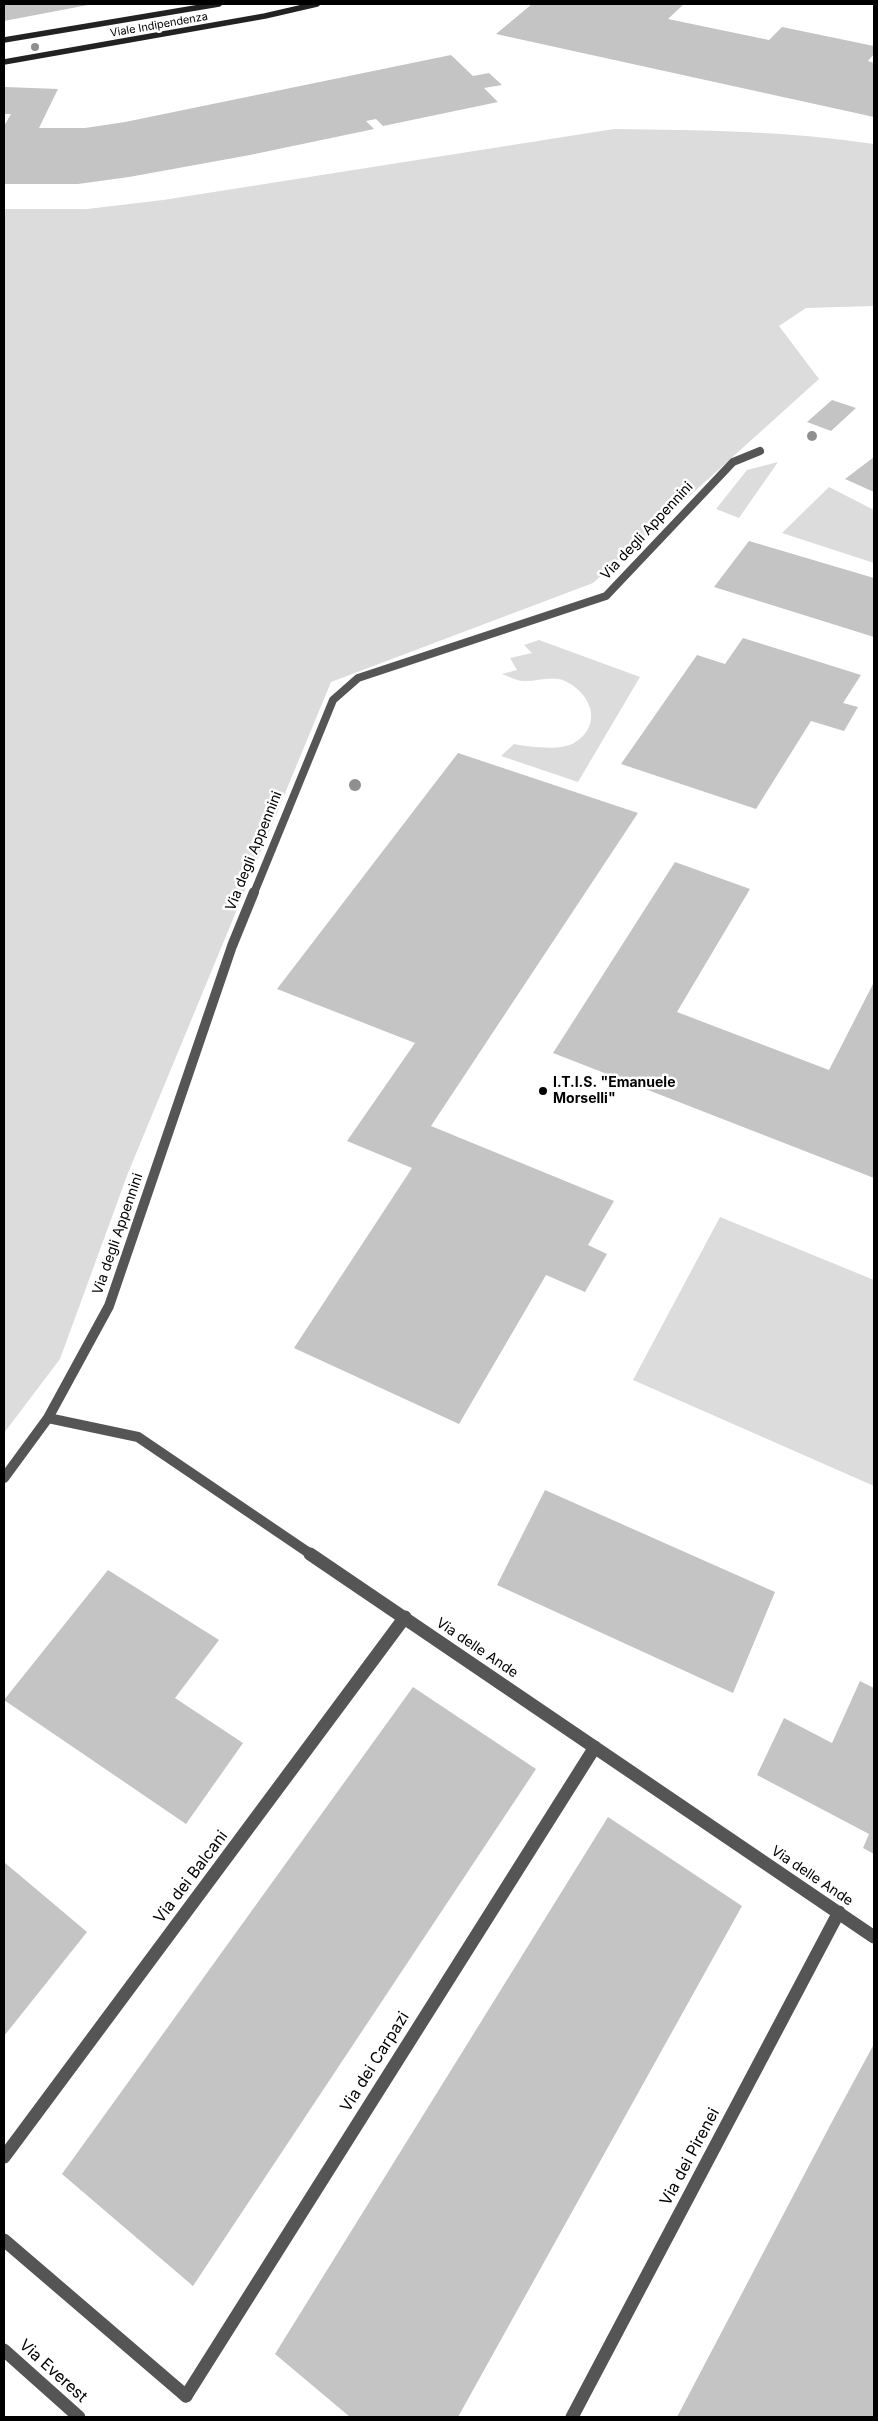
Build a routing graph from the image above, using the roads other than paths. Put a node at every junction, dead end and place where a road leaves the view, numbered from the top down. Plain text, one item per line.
1 (220, 4) edge
2 (317, 4) edge
3 (4, 40) edge
4 (4, 62) edge
5 (760, 451) dead end
6 (48, 1418) junction
7 (4, 1478) edge
8 (405, 1617) junction
9 (595, 1747) junction
10 (839, 1912) junction
11 (874, 1937) edge
12 (4, 2157) edge
13 (4, 2240) edge
14 (4, 2350) edge
15 (79, 2417) edge
16 (572, 2417) edge

1 - 3 street, Viale Indipendenza
2 - 4 street, Viale Indipendenza
5 - 6 street, Via degli Appennini
6 - 7 street, Via degli Appennini
6 - 8 street, Via delle Ande
8 - 9 street, Via delle Ande
8 - 12 street, Via dei Balcani
9 - 10 street, Via delle Ande
9 - 13 street, Via dei Carpazi
10 - 11 street, Via delle Ande
10 - 16 street, Via dei Pirenei
14 - 15 street, Via Everest

